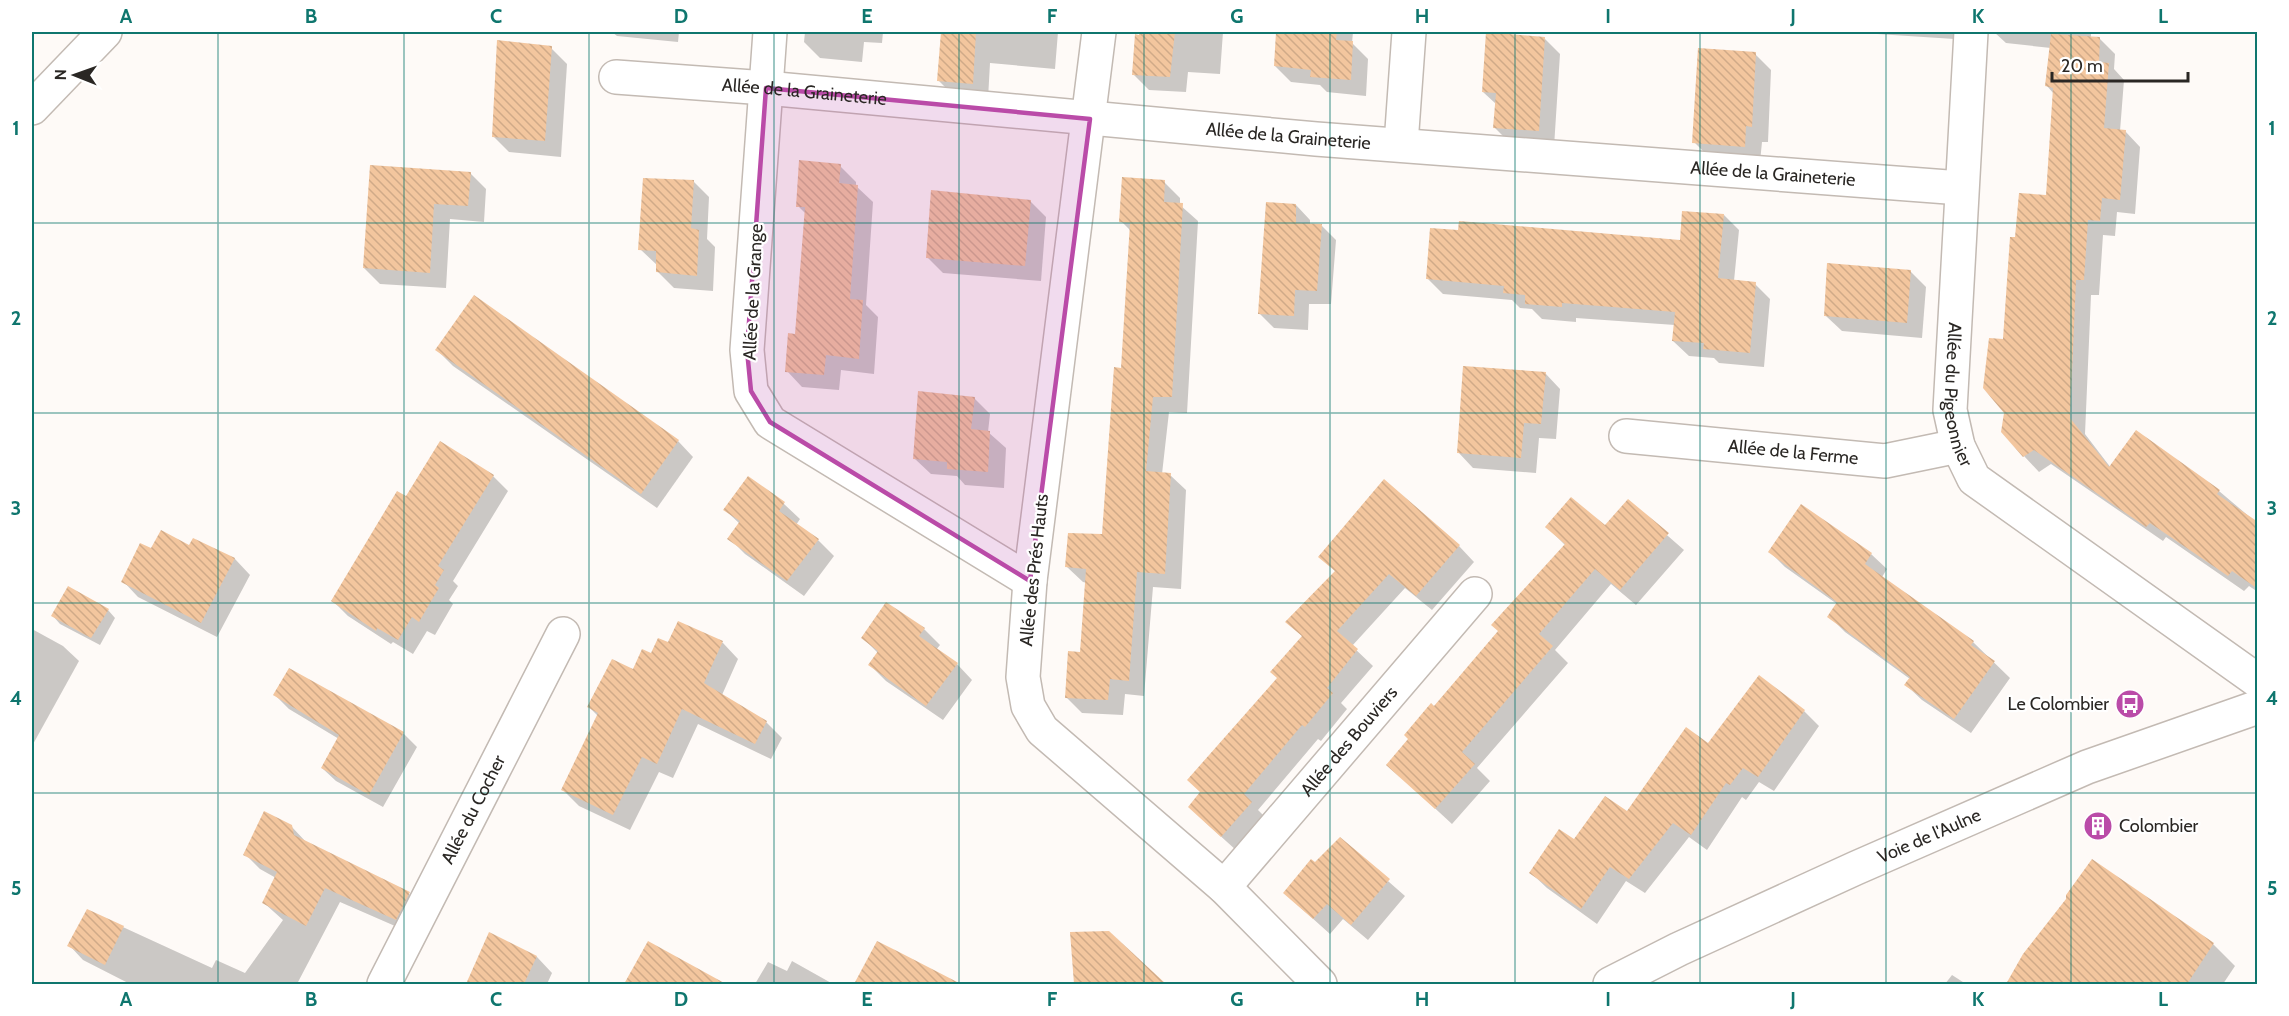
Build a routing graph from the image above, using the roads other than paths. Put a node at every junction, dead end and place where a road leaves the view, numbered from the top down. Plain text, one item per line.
1 (105, 32) edge
2 (770, 32) edge
3 (1099, 32) edge
4 (1408, 32) edge
5 (1971, 32) edge
6 (616, 77) dead end
7 (766, 88) junction
8 (32, 108) edge
9 (1090, 119) junction
10 (1401, 144) junction
11 (1961, 188) junction
12 (1626, 436) dead end
13 (1958, 446) junction
14 (1030, 580) junction
15 (1475, 594) dead end
16 (563, 634) dead end
17 (2258, 681) edge
18 (2258, 707) edge
19 (1224, 887) junction
20 (384, 984) edge
21 (1320, 984) edge
22 (1610, 984) edge

1 - 8 street
2 - 7 street, Allée de la Grange
3 - 9 street, Allée des Prés Hauts
4 - 10 street
5 - 11 street, Allée du Pigeonnier
6 - 7 street, Allée de la Graineterie
7 - 9 street, Allée de la Graineterie
7 - 14 street, Allée de la Grange
9 - 10 street, Allée de la Graineterie
9 - 14 street, Allée des Prés Hauts
10 - 11 street, Allée de la Graineterie
11 - 13 street, Allée du Pigeonnier
12 - 13 street, Allée de la Ferme
13 - 17 street, Allée du Pigeonnier
14 - 19 street, Allée des Prés Hauts
15 - 19 street, Allée des Bouviers
16 - 20 street, Allée du Cocher
18 - 22 street, Voie de l'Aulne
19 - 21 street, Allée des Prés Hauts

